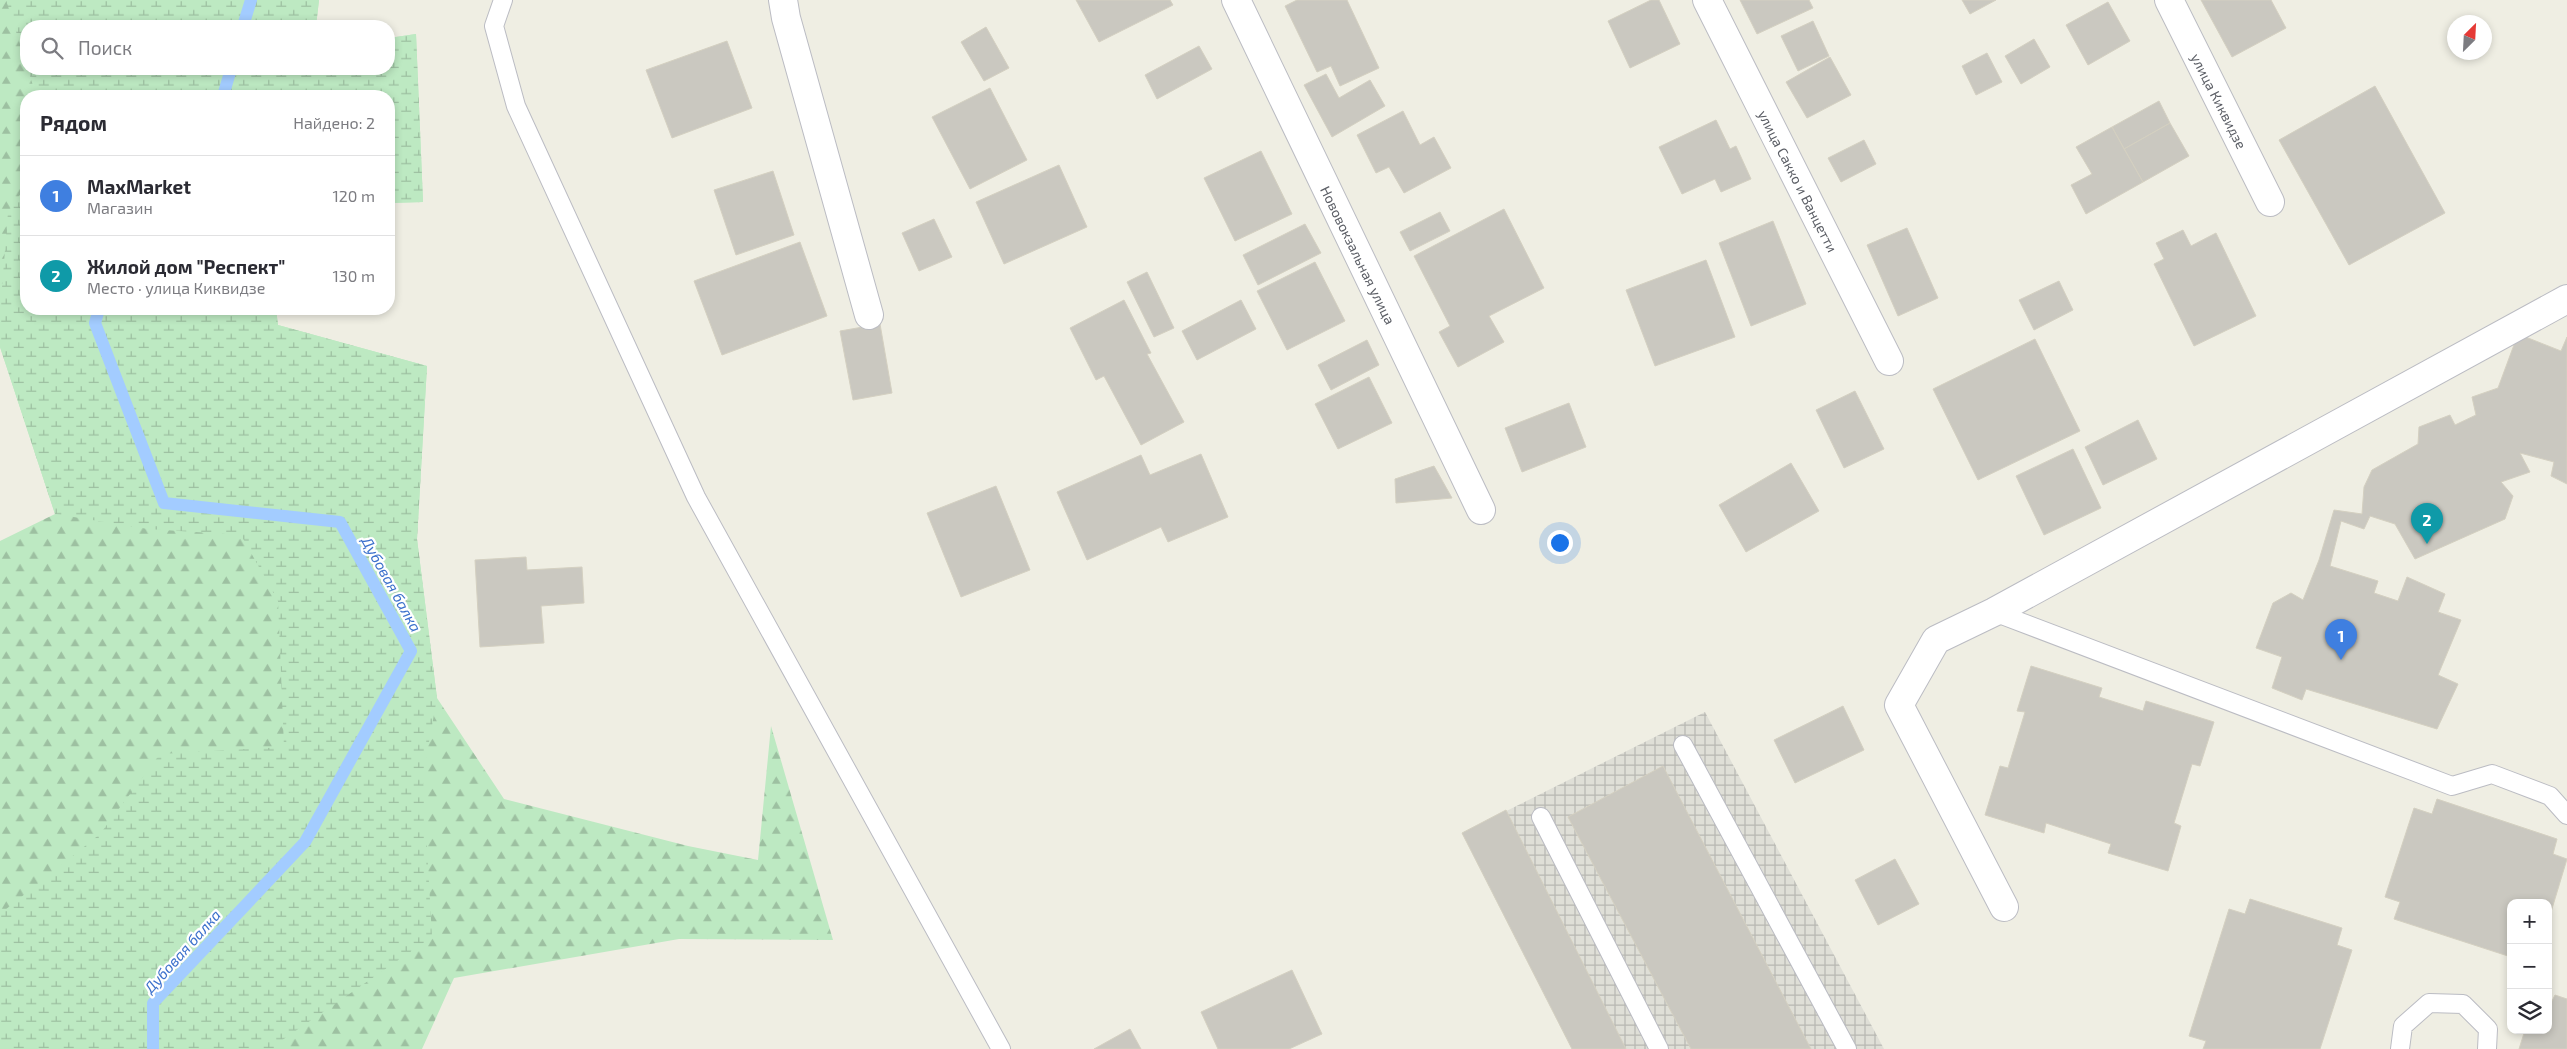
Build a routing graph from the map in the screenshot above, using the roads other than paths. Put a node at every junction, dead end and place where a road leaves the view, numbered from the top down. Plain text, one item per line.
1 (503, 0) edge
2 (783, 0) edge
3 (1236, 0) edge
4 (1707, 0) edge
5 (2169, 0) edge
6 (2270, 202) dead end
7 (2567, 299) edge
8 (869, 315) dead end
9 (1889, 361) dead end
10 (1481, 510) dead end
11 (1994, 612) junction
12 (1683, 745) dead end
13 (2567, 816) edge
14 (1541, 817) dead end
15 (2004, 906) dead end
16 (1001, 1049) edge
17 (1659, 1049) edge
18 (1847, 1049) edge
19 (2400, 1049) edge
20 (2487, 1049) edge

1 - 16 lane
2 - 8 street
3 - 10 street, Нововокзальная улица
4 - 9 street, улица Сакко и Ванцетти
5 - 6 street, улица Киквидзе
7 - 11 street
11 - 13 lane
11 - 15 street
12 - 18 lane
14 - 17 lane
19 - 20 lane

